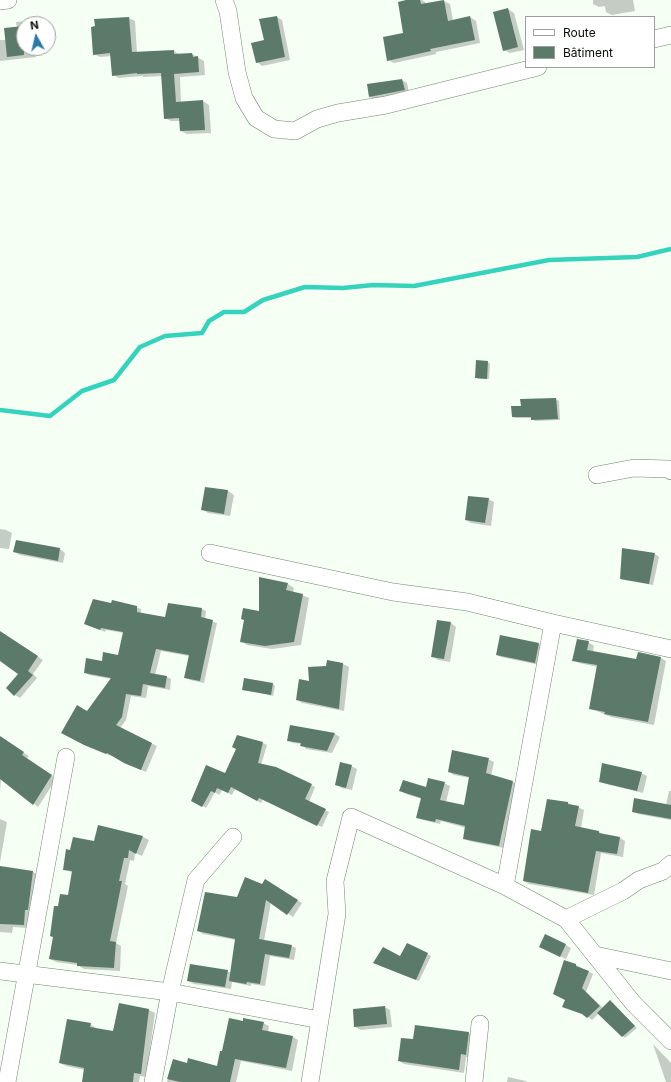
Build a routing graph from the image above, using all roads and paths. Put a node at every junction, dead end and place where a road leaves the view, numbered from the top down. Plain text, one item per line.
1 (8, 0) edge
2 (224, 0) edge
3 (0, 1) edge
4 (671, 35) edge
5 (655, 39) edge
6 (534, 68) edge
7 (671, 471) edge
8 (597, 475) dead end
9 (210, 553) dead end
10 (553, 623) junction
11 (671, 649) edge
12 (66, 757) dead end
13 (233, 837) dead end
14 (671, 864) edge
15 (505, 886) junction
16 (566, 919) junction
17 (595, 955) junction
18 (0, 971) edge
19 (671, 971) edge
20 (26, 974) junction
21 (170, 992) junction
22 (320, 1020) junction
23 (480, 1024) dead end
24 (671, 1040) edge
25 (7, 1082) edge
26 (153, 1082) edge
27 (310, 1082) edge
28 (474, 1082) edge

1 - 3 street
2 - 6 street
4 - 5 street
7 - 8 street
9 - 10 street
10 - 11 street
10 - 15 street
12 - 20 street
13 - 21 street
14 - 16 street
15 - 16 street
15 - 22 street
16 - 17 street
17 - 19 street
17 - 24 street
18 - 20 street
20 - 21 street
20 - 25 street
21 - 22 street
21 - 26 street
22 - 27 street
23 - 28 street

